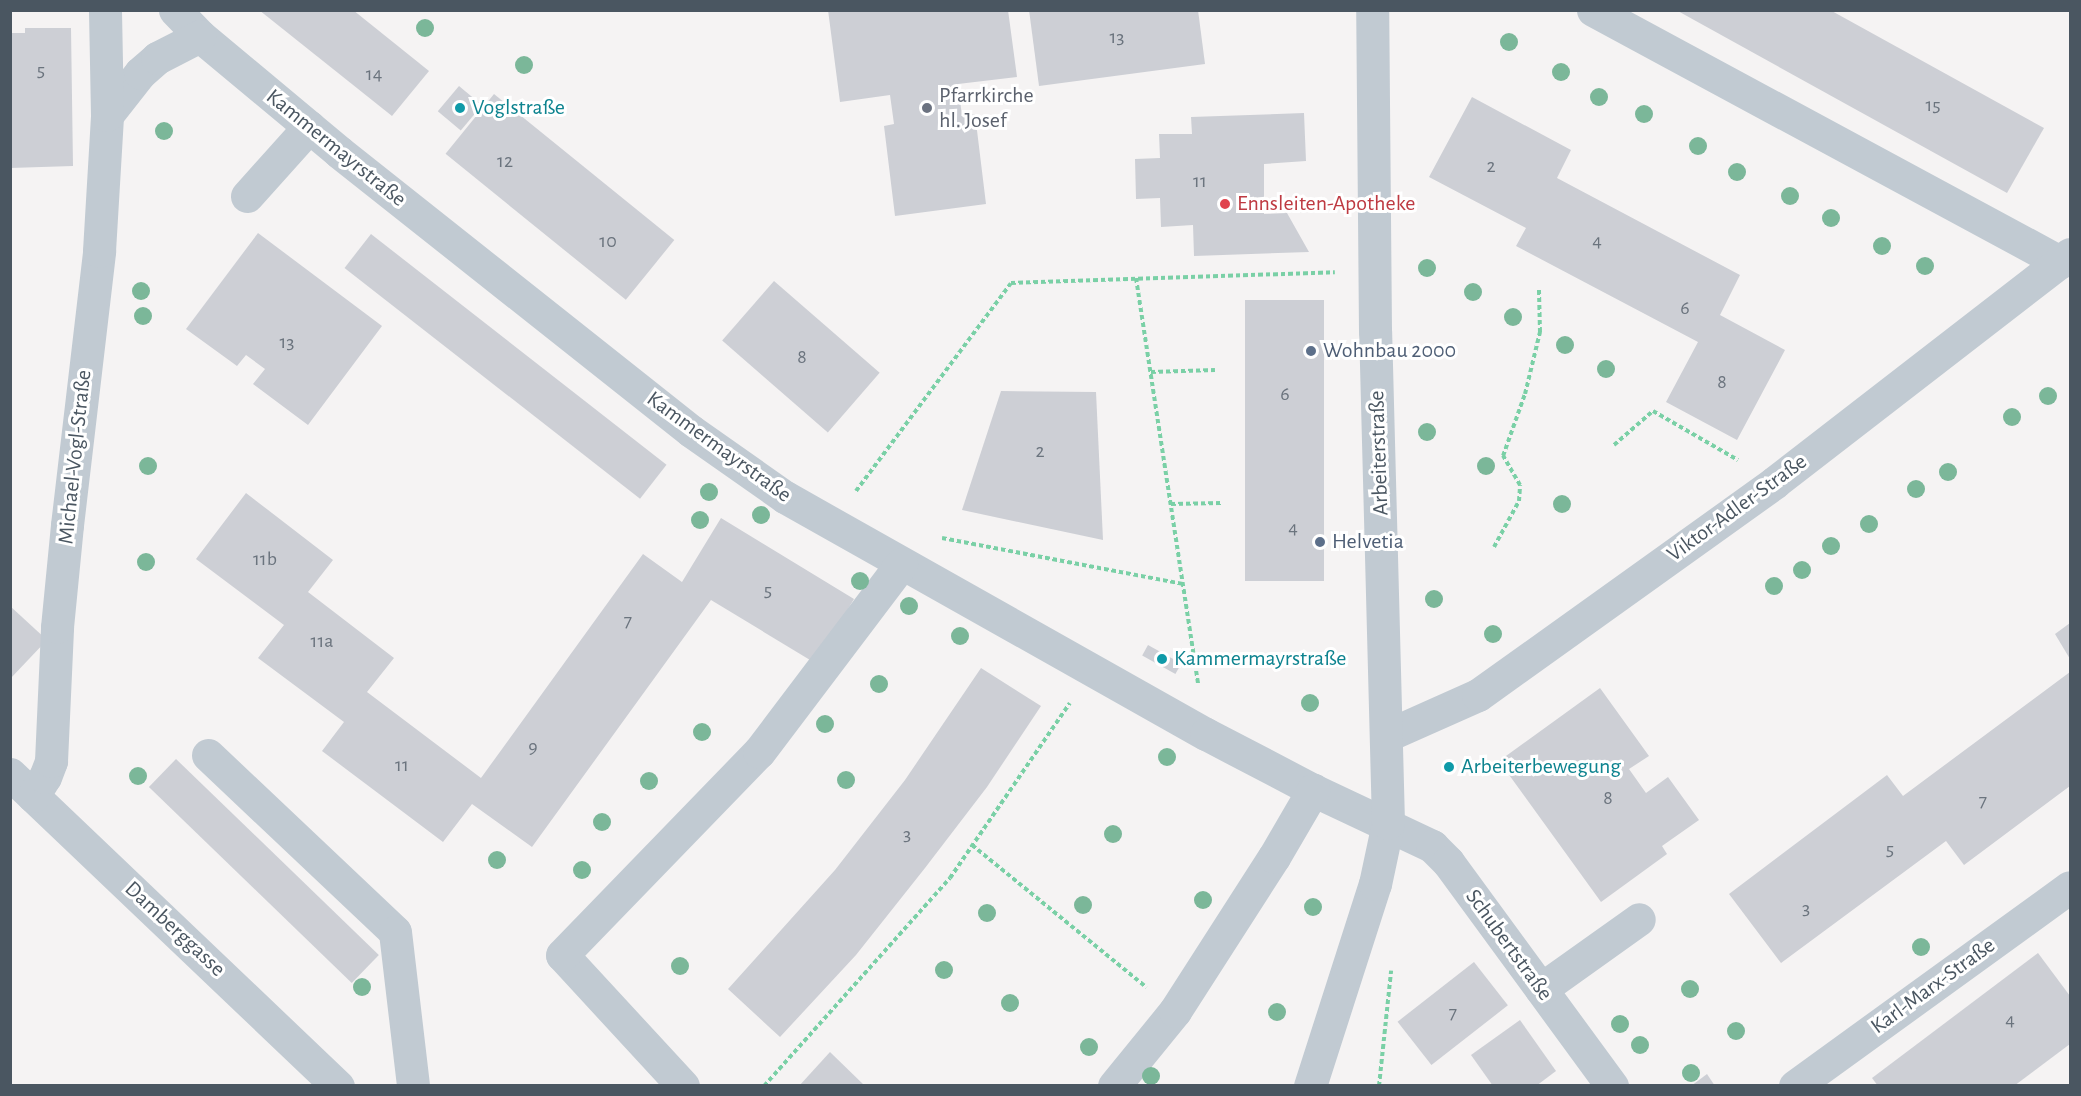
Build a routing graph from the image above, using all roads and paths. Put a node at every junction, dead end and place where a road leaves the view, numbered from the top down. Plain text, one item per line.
1 (105, 10) edge
2 (176, 10) edge
3 (1372, 10) edge
4 (1593, 10) edge
5 (200, 36) junction
6 (107, 115) junction
7 (309, 127) junction
8 (247, 195) dead end
9 (2065, 258) edge
10 (1375, 271) junction
11 (1136, 278) junction
12 (1539, 290) dead end
13 (1215, 370) dead end
14 (1151, 372) junction
15 (1614, 445) dead end
16 (1775, 482) junction
17 (856, 490) junction
18 (865, 497) dead end
19 (1221, 503) dead end
20 (1171, 504) junction
21 (831, 523) junction
22 (932, 536) dead end
23 (1494, 547) dead end
24 (901, 564) junction
25 (1183, 584) junction
26 (1093, 670) junction
27 (1206, 734) junction
28 (1388, 735) junction
29 (208, 755) dead end
30 (22, 785) edge
31 (1313, 790) junction
32 (1388, 823) junction
33 (972, 845) junction
34 (2070, 887) edge
35 (1639, 919) dead end
36 (1541, 989) junction
37 (1175, 1011) junction
38 (338, 1086) edge
39 (413, 1086) edge
40 (683, 1086) edge
41 (764, 1086) edge
42 (1114, 1086) edge
43 (1310, 1086) edge
44 (1612, 1086) edge
45 (1795, 1086) edge

1 - 6 street, Michael-Vogl-Straße
2 - 5 street, Kammermayrstraße
3 - 10 street, Arbeiterstraße
4 - 9 street
5 - 6 street
5 - 7 street, Kammermayrstraße
6 - 30 street, Michael-Vogl-Straße
7 - 8 street
7 - 21 street, Kammermayrstraße
9 - 16 street, Viktor-Adler-Straße
10 - 11 path
10 - 28 street, Arbeiterstraße
11 - 14 path
11 - 17 path
12 - 23 path
13 - 14 path
14 - 20 path
15 - 16 path
16 - 28 street, Viktor-Adler-Straße
17 - 18 path
17 - 21 path
19 - 20 path
20 - 25 path
21 - 24 street, Kammermayrstraße
22 - 25 path
24 - 26 street, Kammermayrstraße
24 - 40 street
25 - 27 path
26 - 27 street, Kammermayrstraße
26 - 33 path
27 - 31 street, Kammermayrstraße
28 - 32 street, Arbeiterstraße
29 - 39 street
30 - 38 street, Damberggasse
31 - 32 street, Kammermayrstraße
31 - 37 street
32 - 36 street, Schubertstraße
32 - 43 street, Arbeiterstraße
33 - 37 path
33 - 41 path
34 - 45 street, Karl-Marx-Straße
35 - 36 street
36 - 44 street, Schubertstraße
37 - 42 street

